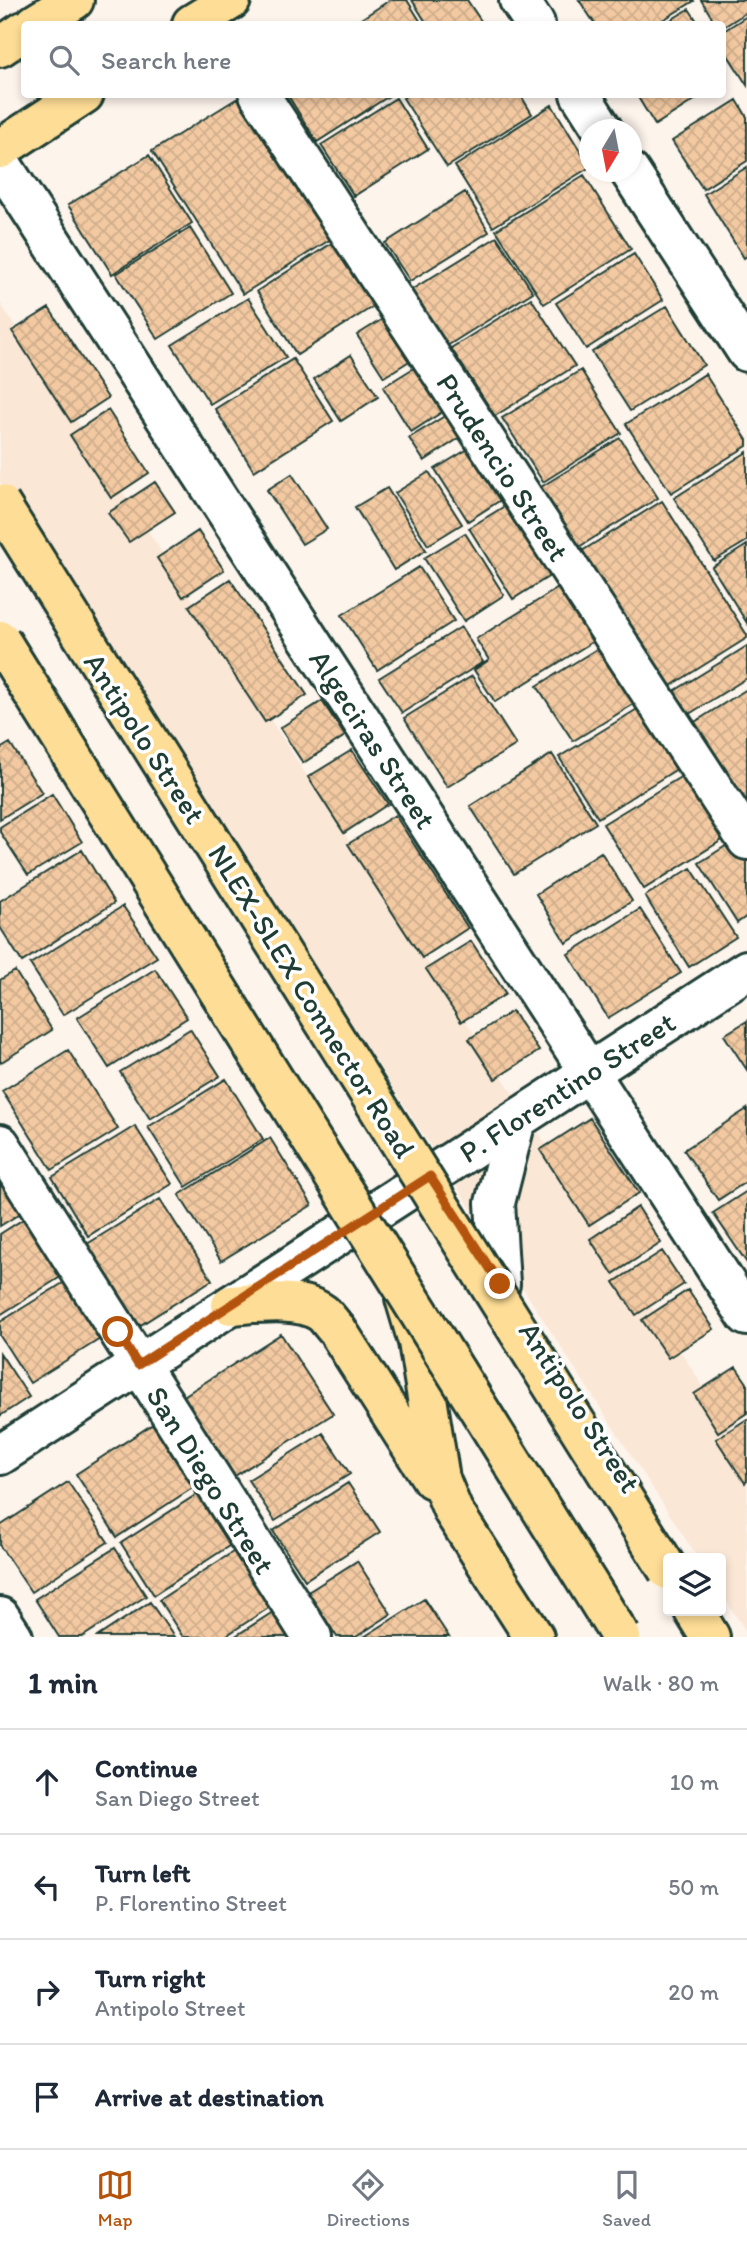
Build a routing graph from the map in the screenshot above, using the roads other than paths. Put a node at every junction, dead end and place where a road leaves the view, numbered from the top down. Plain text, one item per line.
1 (74, 0) edge
2 (519, 0) edge
3 (40, 21) edge
4 (533, 21) edge
5 (21, 33) edge
6 (0, 47) edge
7 (78, 98) edge
8 (262, 98) edge
9 (583, 98) edge
10 (596, 119) edge
11 (0, 149) edge
12 (0, 162) edge
13 (636, 182) edge
14 (747, 352) edge
15 (0, 504) edge
16 (0, 516) edge
17 (0, 640) edge
18 (0, 664) edge
19 (747, 840) edge
20 (747, 970) edge
21 (588, 1073) junction
22 (516, 1120) junction
23 (0, 1144) edge
24 (430, 1176) junction
25 (364, 1218) junction
26 (500, 1284) junction
27 (231, 1305) junction
28 (747, 1315) edge
29 (138, 1365) junction
30 (0, 1455) edge
31 (453, 1511) junction
32 (676, 1553) edge
33 (663, 1562) edge
34 (697, 1616) edge
35 (716, 1616) edge
36 (0, 1617) edge
37 (13, 1637) edge
38 (312, 1637) edge
39 (534, 1637) edge
40 (621, 1637) edge
41 (710, 1637) edge
42 (730, 1637) edge

1 - 3 main road
2 - 4 street
5 - 6 main road
7 - 11 main road
8 - 19 street, Prudencio Street
9 - 10 street
12 - 21 street, Algeciras Street
13 - 14 street
15 - 33 main road, NLEX-SLEX Connector Road, bridge
16 - 24 street, Antipolo Street
17 - 40 main road, bridge
18 - 25 street
20 - 21 street, P. Florentino Street
21 - 22 street, P. Florentino Street
21 - 28 street, Algeciras Street
22 - 24 street, P. Florentino Street
22 - 26 street
23 - 29 street, San Diego Street
24 - 25 street, P. Florentino Street
24 - 26 street, Antipolo Street
25 - 27 street, P. Florentino Street
25 - 31 main road
26 - 32 street, Antipolo Street
27 - 29 street, P. Florentino Street
27 - 31 main road
29 - 30 street, P. Florentino Street
29 - 38 street, San Diego Street
31 - 39 main road
34 - 41 main road
35 - 42 street
36 - 37 street

